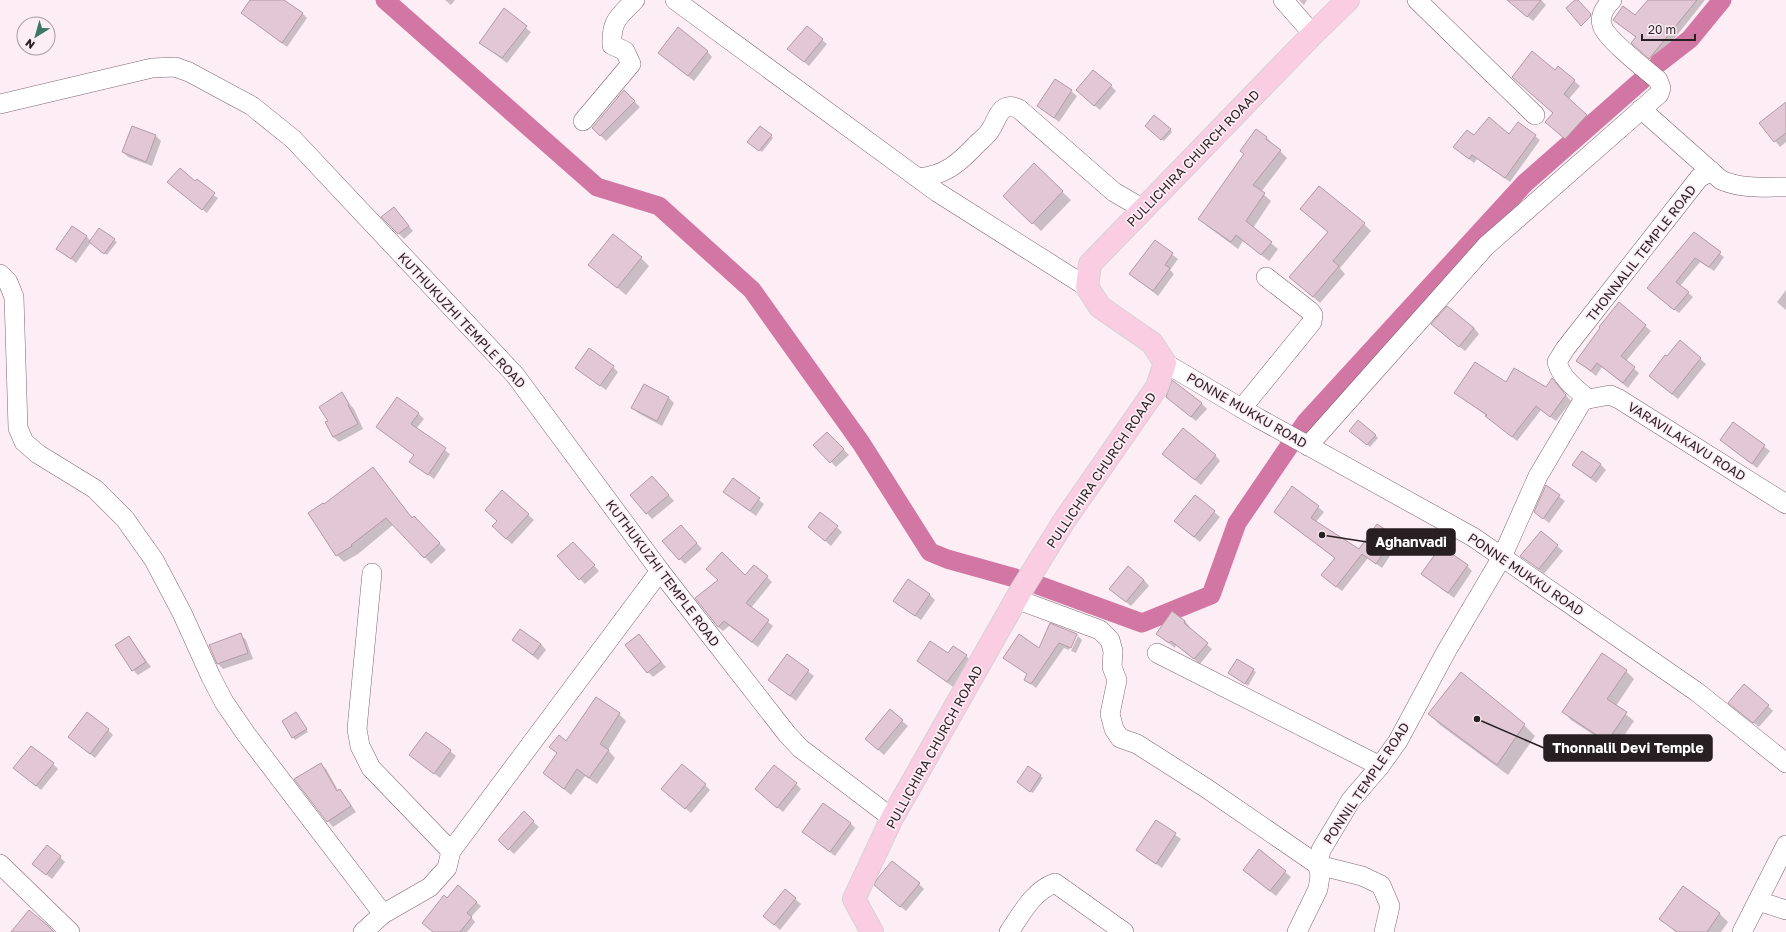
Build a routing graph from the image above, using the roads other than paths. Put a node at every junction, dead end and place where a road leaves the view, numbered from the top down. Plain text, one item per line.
1 (635, 0) edge
2 (675, 0) edge
3 (1283, 0) edge
4 (1348, 0) edge
5 (1418, 0) edge
6 (1612, 0) edge
7 (1313, 34) junction
8 (0, 104) edge
9 (1641, 109) junction
10 (1535, 115) dead end
11 (583, 121) dead end
12 (1711, 171) junction
13 (919, 178) junction
14 (1786, 186) edge
15 (1141, 212) junction
16 (0, 274) edge
17 (1266, 277) dead end
18 (1087, 287) junction
19 (1166, 363) junction
20 (1586, 400) junction
21 (1242, 408) junction
22 (1308, 446) junction
23 (1786, 504) edge
24 (1502, 557) junction
25 (660, 571) junction
26 (372, 573) dead end
27 (1016, 599) junction
28 (1158, 653) dead end
29 (1786, 763) edge
30 (1380, 766) junction
31 (892, 818) junction
32 (1786, 845) edge
33 (451, 851) junction
34 (0, 864) edge
35 (1318, 865) junction
36 (1758, 901) junction
37 (1786, 910) edge
38 (383, 914) junction
39 (70, 932) edge
40 (363, 932) edge
41 (872, 932) edge
42 (1009, 932) edge
43 (1124, 932) edge
44 (1298, 932) edge
45 (1384, 932) edge
46 (1742, 932) edge

1 - 11 street
2 - 13 street
3 - 7 street
4 - 7 main road, PULLICHIRA CHURCH ROAAD
5 - 10 street
6 - 9 street
7 - 15 main road, PULLICHIRA CHURCH ROAAD
8 - 25 street, KUTHUKUZHI TEMPLE ROAD
9 - 12 street
9 - 22 street
12 - 14 street
12 - 20 street, THONNALIL TEMPLE ROAD
13 - 15 street
13 - 18 street
15 - 18 main road, PULLICHIRA CHURCH ROAAD
16 - 38 street
17 - 21 street
18 - 19 main road
19 - 21 street, PONNE MUKKU ROAD
19 - 27 main road, PULLICHIRA CHURCH ROAAD
20 - 23 street, VARAVILAKAVU ROAD
20 - 24 street
21 - 22 street, PONNE MUKKU ROAD
22 - 24 street, PONNE MUKKU ROAD
24 - 29 street, PONNE MUKKU ROAD
24 - 30 street, PONNIL TEMPLE ROAD
25 - 31 street, KUTHUKUZHI TEMPLE ROAD
25 - 33 street
26 - 33 street
27 - 31 main road, PULLICHIRA CHURCH ROAAD
27 - 35 street
28 - 30 street
30 - 35 street, PONNIL TEMPLE ROAD
31 - 41 main road, PULLICHIRA CHURCH ROAAD
32 - 36 street
33 - 38 street
34 - 39 street
35 - 44 street, PONNIL TEMPLE ROAD
35 - 45 street
36 - 37 street
36 - 46 street
38 - 40 street
42 - 43 street

